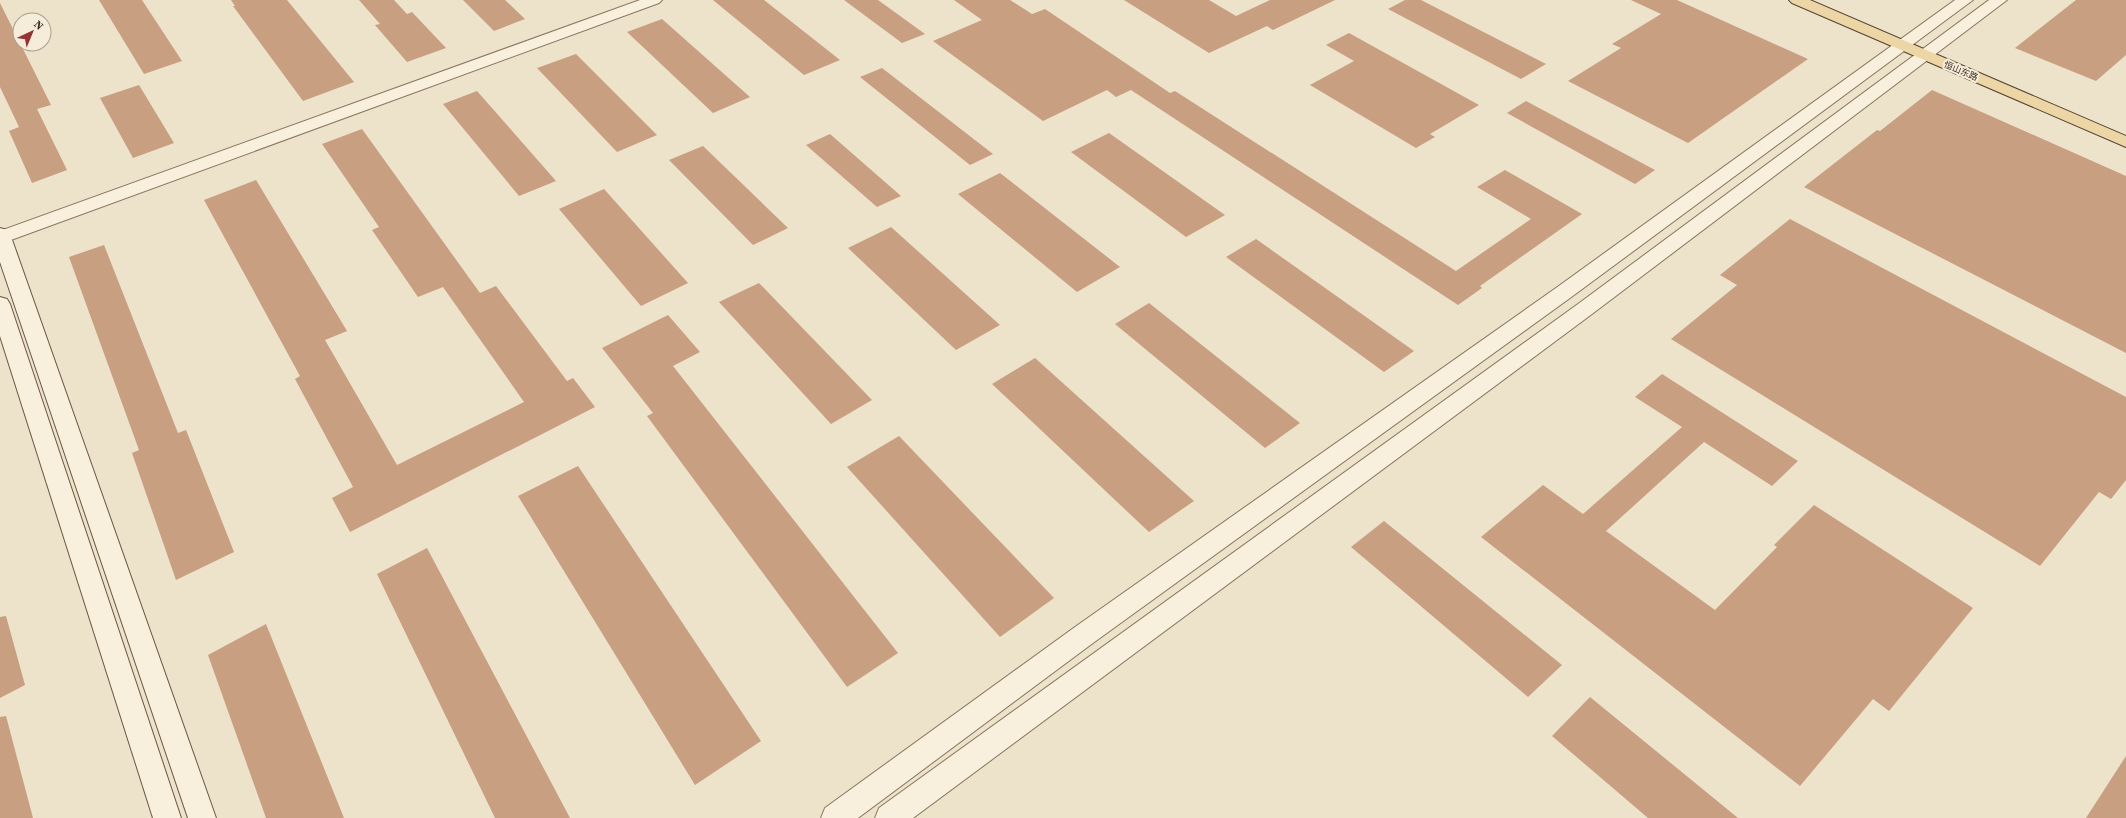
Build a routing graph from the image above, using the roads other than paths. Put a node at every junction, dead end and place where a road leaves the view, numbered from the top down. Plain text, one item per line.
1 (654, 0) edge
2 (1797, 0) edge
3 (1812, 0) edge
4 (1966, 0) edge
5 (1999, 0) edge
6 (1915, 48) junction
7 (2126, 134) edge
8 (2126, 142) edge
9 (0, 237) edge
10 (0, 304) edge
11 (167, 818) edge
12 (202, 818) edge
13 (834, 818) edge
14 (889, 818) edge

1 - 9 street
2 - 6 main road, 恒山东路
3 - 6 main road, 恒山东路
4 - 6 street
5 - 6 street
6 - 7 main road, 恒山东路
6 - 8 main road, 恒山东路
6 - 13 street
6 - 14 street
9 - 12 street
10 - 11 street

